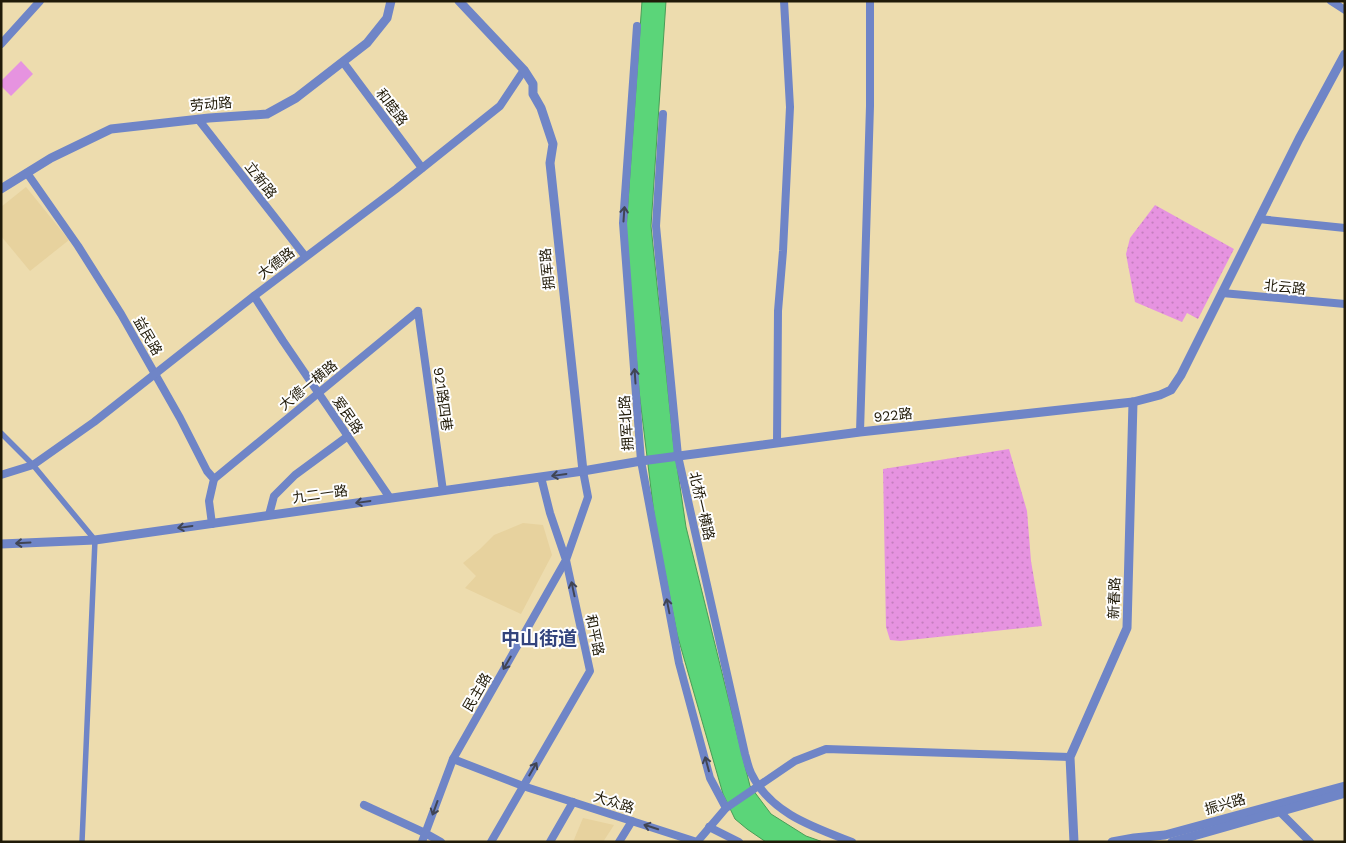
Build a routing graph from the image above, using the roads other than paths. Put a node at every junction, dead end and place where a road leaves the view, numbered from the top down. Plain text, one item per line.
1 (40, 1) edge
2 (391, 1) edge
3 (459, 1) edge
4 (784, 1) edge
5 (870, 1) edge
6 (1331, 1) edge
7 (1345, 10) edge
8 (637, 26) dead end
9 (1, 44) edge
10 (1345, 54) edge
11 (343, 62) junction
12 (524, 70) junction
13 (663, 114) dead end
14 (198, 119) junction
15 (422, 168) junction
16 (27, 173) junction
17 (1, 189) edge
18 (1259, 219) junction
19 (1345, 228) edge
20 (305, 256) junction
21 (1222, 293) junction
22 (254, 296) junction
23 (1345, 304) edge
24 (418, 311) joint
25 (156, 374) junction
26 (318, 393) junction
27 (1133, 402) junction
28 (860, 432) junction
29 (1, 433) edge
30 (348, 436) junction
31 (777, 443) junction
32 (678, 456) junction
33 (642, 461) junction
34 (33, 465) junction
35 (583, 471) junction
36 (1, 475) edge
37 (541, 477) junction
38 (214, 479) junction
39 (443, 491) junction
40 (390, 498) junction
41 (270, 516) junction
42 (212, 524) junction
43 (95, 540) junction
44 (1, 544) edge
45 (566, 560) junction
46 (1070, 757) junction
47 (453, 759) junction
48 (524, 786) junction
49 (758, 786) junction
50 (1345, 786) edge
51 (1345, 793) edge
52 (573, 802) junction
53 (364, 805) dead end
54 (726, 808) junction
55 (1280, 812) junction
56 (632, 821) junction
57 (709, 827) junction
58 (425, 833) junction
59 (82, 842) edge
60 (422, 842) edge
61 (441, 842) edge
62 (491, 842) edge
63 (550, 842) edge
64 (619, 842) edge
65 (697, 842) edge
66 (739, 842) edge
67 (852, 842) edge
68 (1074, 842) edge
69 (1112, 842) edge
70 (1172, 842) edge
71 (1310, 842) edge

1 - 9 street
2 - 11 street, 劳动路
3 - 12 street
4 - 31 street
5 - 28 street
6 - 7 street
33 -> 8 street, 拥军北路
10 - 18 street, 922路
11 - 14 street, 劳动路
11 - 15 street, 和睦路
12 - 15 street, 大德路
12 - 35 street, 拥军路
13 - 32 street, 北桥一横路
14 - 16 street, 劳动路
14 - 20 street, 立新路
15 - 20 street, 大德路
16 - 17 street, 劳动路
16 - 25 street, 益民路
18 - 19 street
18 - 21 street, 922路
20 - 22 street, 大德路
21 - 23 street, 北云路
21 - 27 street, 922路
22 - 25 street, 大德路
22 - 26 street, 爱民路
24 - 26 street, 大德一横路
24 - 39 street, 921路四巷
25 - 34 street, 大德路
25 - 38 street, 益民路
26 - 30 street, 爱民路
26 - 38 street, 大德一横路
27 - 28 street, 922路
27 - 46 street, 新春路
28 - 31 street, 922路
29 - 34 street
30 - 40 street, 爱民路
30 - 41 street
31 - 32 street, 922路
32 - 33 street, 922路
32 - 49 street, 北桥一横路
33 - 35 street, 九二一路
54 -> 33 street, 拥军北路
34 - 36 street, 大德路
34 - 43 street
35 -> 37 street, 九二一路
35 - 45 street
37 - 39 street, 九二一路
37 - 45 street, 和平路
38 - 42 street
39 - 40 street, 九二一路
40 -> 41 street, 九二一路
41 - 42 street, 九二一路
42 -> 43 street, 九二一路
43 -> 44 street, 九二一路
43 - 59 street
45 -> 47 street, 民主路
48 -> 45 street, 和平路
46 - 49 street
46 - 68 street, 新春路
47 - 48 street, 大众路
47 -> 58 street, 民主路
48 - 52 street, 大众路
48 - 62 street, 和平路
49 - 54 street
49 - 67 street, 北桥一横路
50 - 69 street, 振兴路
51 - 55 street, 振兴路
52 - 56 street, 大众路
52 - 63 street
53 - 58 street
54 - 57 street
55 - 70 street, 振兴路
55 - 71 street
56 - 64 street
65 -> 56 street, 大众路
57 - 65 street
57 - 66 street
58 - 60 street, 民主路
58 - 61 street

